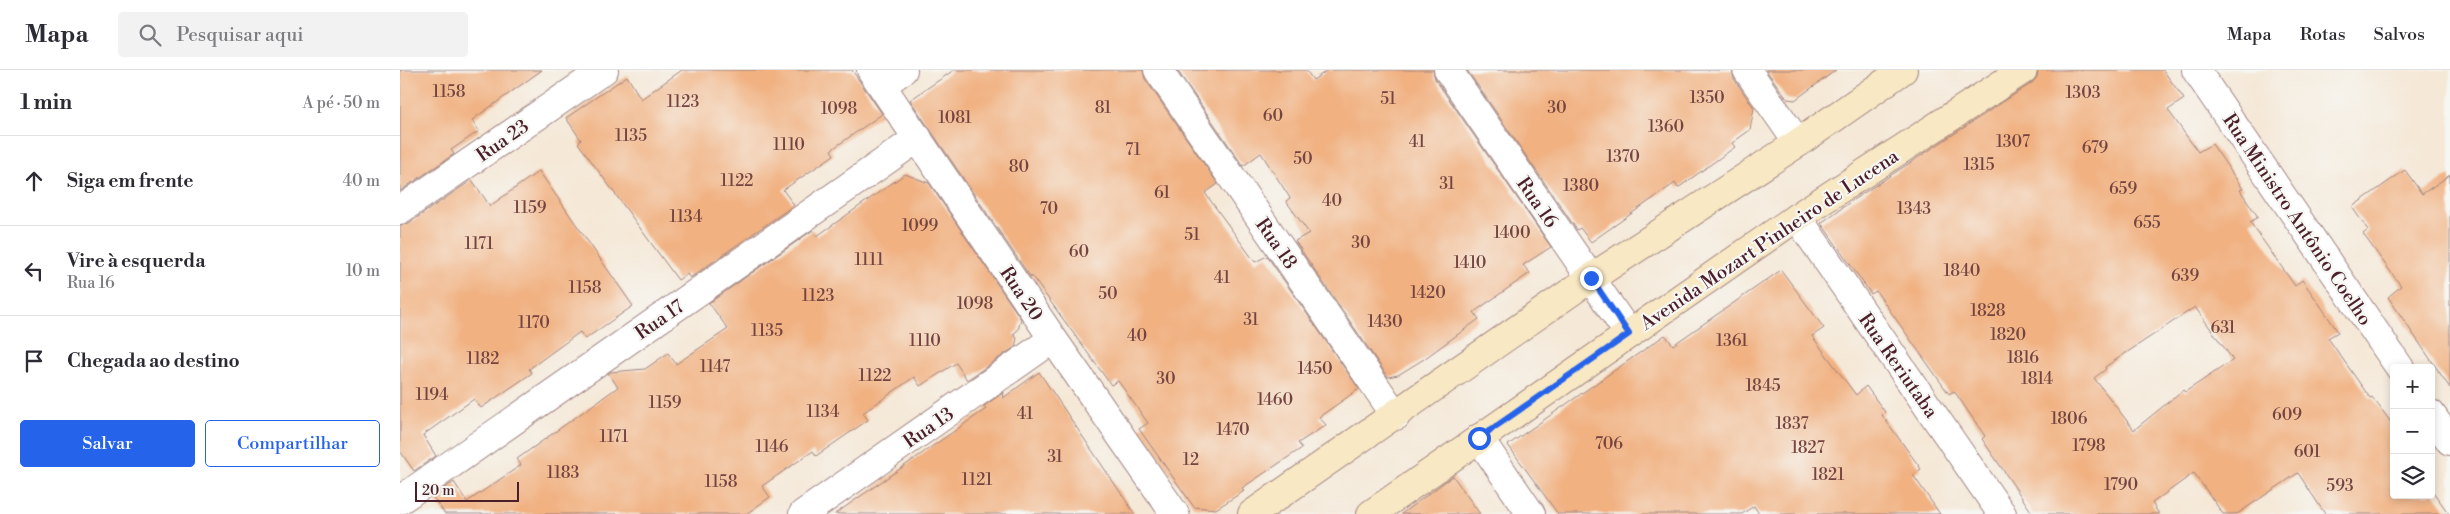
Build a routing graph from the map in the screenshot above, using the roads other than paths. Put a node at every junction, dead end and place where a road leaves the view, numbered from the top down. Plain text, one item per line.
1 (604, 70) edge
2 (1158, 70) edge
3 (1448, 70) edge
4 (1746, 70) edge
5 (1903, 70) edge
6 (2023, 70) edge
7 (2196, 70) edge
8 (885, 75) edge
9 (918, 138) junction
10 (1798, 143) junction
11 (400, 210) edge
12 (1797, 216) junction
13 (1591, 278) junction
14 (1629, 334) junction
15 (1053, 339) junction
16 (2397, 364) edge
17 (1396, 416) junction
18 (2435, 420) edge
19 (1479, 438) junction
20 (2450, 441) edge
21 (400, 500) edge
22 (803, 514) edge
23 (1175, 514) edge
24 (1252, 514) edge
25 (1371, 514) edge
26 (1531, 514) edge
27 (2002, 514) edge

1 - 11 street, Rua 23
2 - 17 street, Rua 18
3 - 13 street, Rua 16
4 - 10 street
5 - 10 main road
6 - 12 main road, Avenida Mozart Pinheiro de Lucena
7 - 16 street, Rua Ministro Antônio Coelho
8 - 9 street, Rua 20
9 - 15 street, Rua 20
9 - 21 street, Rua 17
10 - 13 main road
12 - 14 main road, Avenida Mozart Pinheiro de Lucena
12 - 27 street, Rua Reriutaba
13 - 14 street, Rua 16
13 - 17 main road
14 - 19 main road, Avenida Mozart Pinheiro de Lucena
15 - 22 street, Rua 13
15 - 23 street, Rua 20
17 - 24 main road
18 - 20 street
19 - 25 main road, Avenida Mozart Pinheiro de Lucena
19 - 26 street

